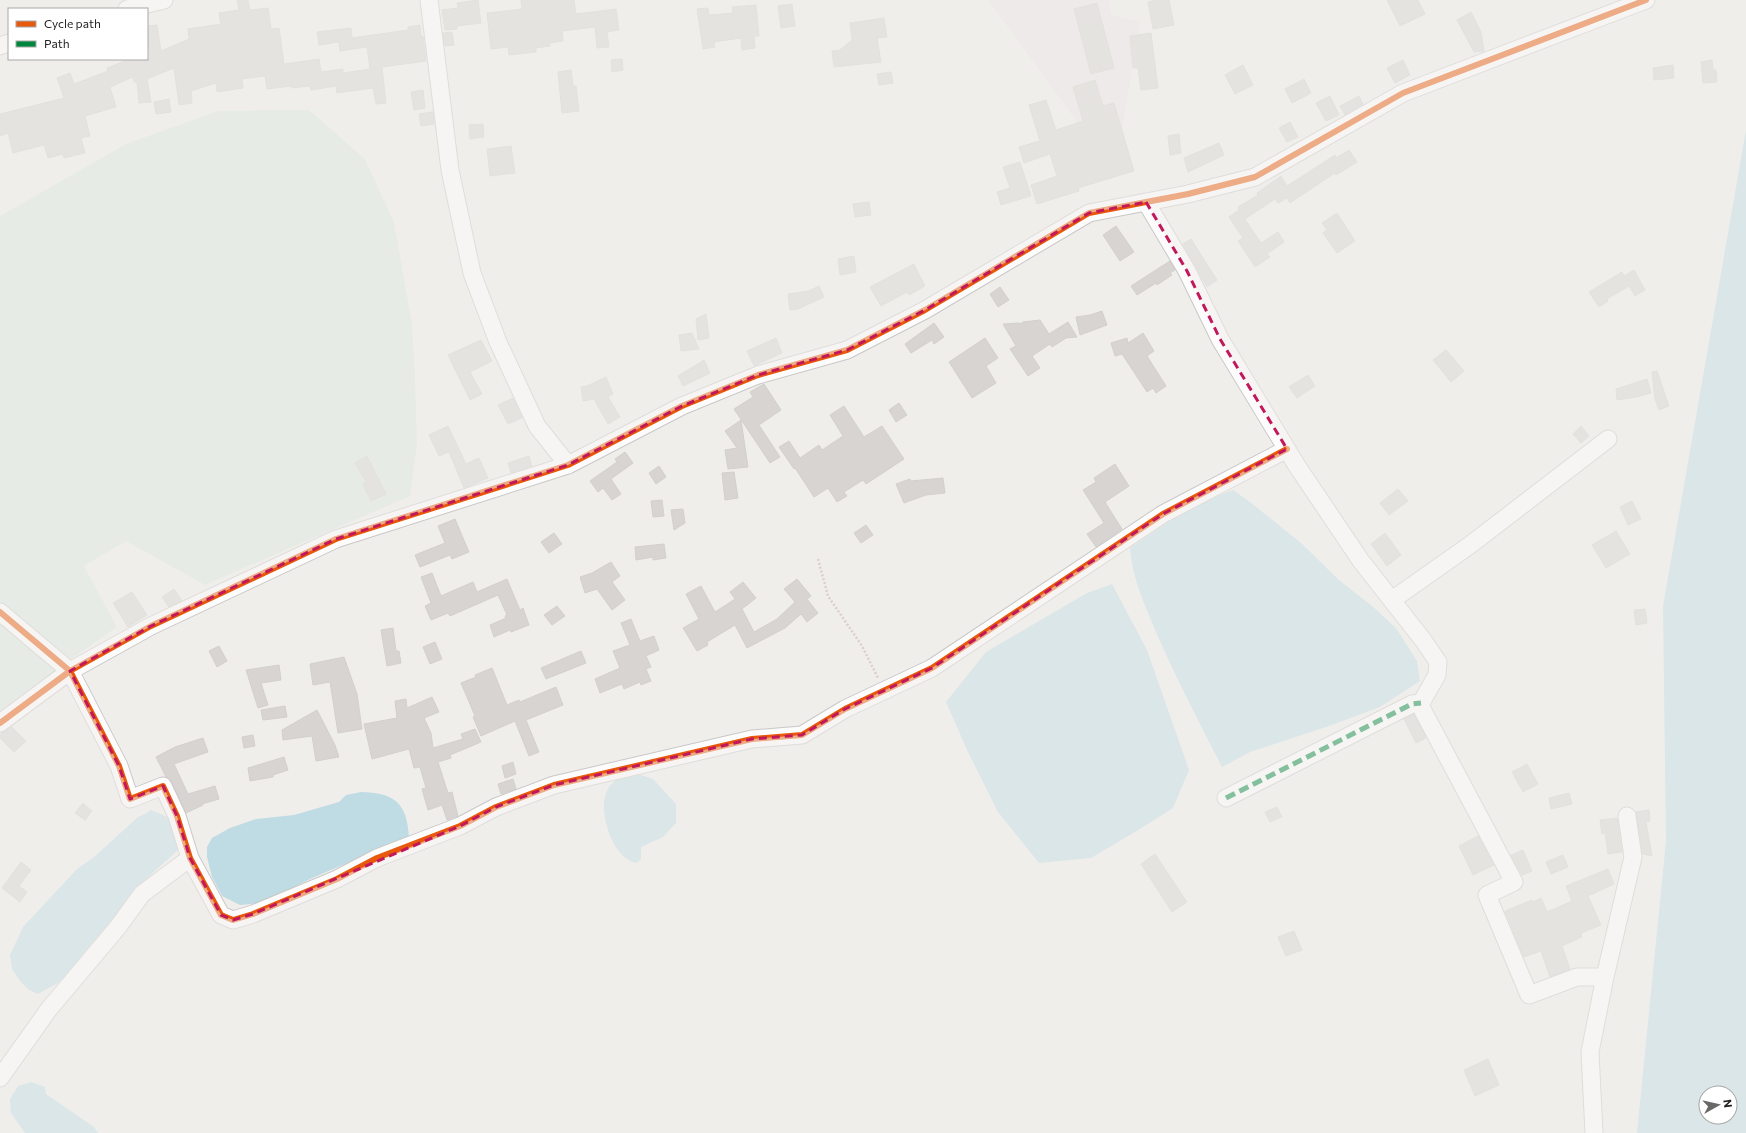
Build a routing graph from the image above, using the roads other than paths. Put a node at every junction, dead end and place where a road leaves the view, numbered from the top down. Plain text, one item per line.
1 (164, 0) edge
2 (428, 0) edge
3 (1646, 0) edge
4 (131, 8) edge
5 (1146, 202) junction
6 (1608, 439) dead end
7 (1287, 449) junction
8 (568, 465) junction
9 (1392, 600) junction
10 (0, 612) edge
11 (70, 671) junction
12 (1421, 703) junction
13 (0, 723) edge
14 (1226, 798) dead end
15 (1627, 816) dead end
16 (190, 858) junction
17 (1605, 977) junction
18 (0, 1078) edge
19 (1594, 1133) edge

1 - 4 street
2 - 8 street
3 - 5 street
5 - 7 street
5 - 8 street
6 - 9 street
7 - 9 street
7 - 16 street
8 - 11 street
9 - 12 street
10 - 11 street
11 - 13 street
11 - 16 street
12 - 14 street
12 - 17 street
15 - 17 street
16 - 18 street
17 - 19 street

